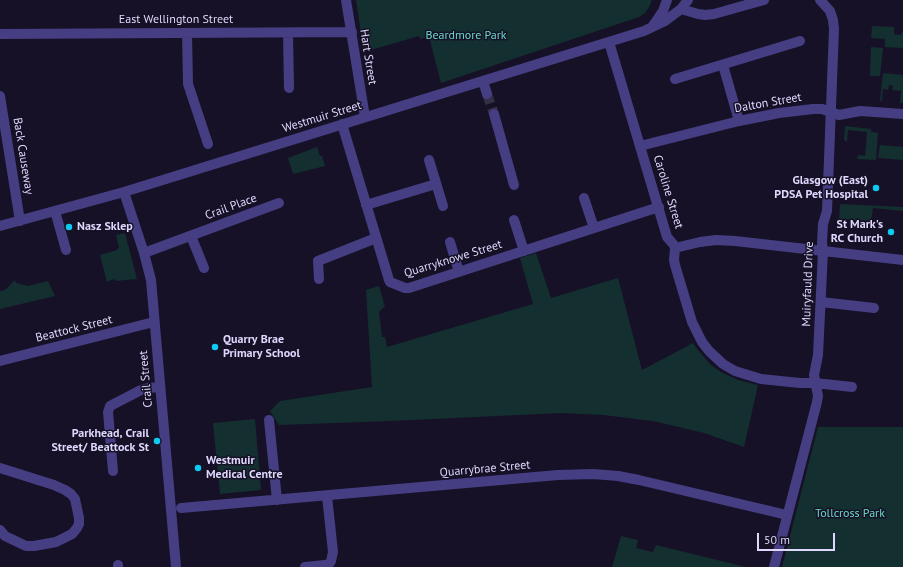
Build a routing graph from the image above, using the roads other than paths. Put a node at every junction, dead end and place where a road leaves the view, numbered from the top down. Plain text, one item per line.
1 (346, 0) edge
2 (666, 0) edge
3 (688, 0) edge
4 (764, 0) edge
5 (820, 0) edge
6 (681, 9) junction
7 (650, 29) junction
8 (352, 32) junction
9 (186, 33) junction
10 (288, 33) junction
11 (0, 34) edge
12 (800, 41) dead end
13 (609, 42) junction
14 (723, 65) junction
15 (675, 79) dead end
16 (483, 80) junction
17 (289, 88) dead end
18 (487, 94) tunnel mouth
19 (0, 96) edge
20 (830, 113) junction
21 (494, 114) tunnel mouth
22 (903, 114) edge
23 (2, 117) edge
24 (365, 117) junction
25 (739, 121) junction
26 (342, 124) junction
27 (208, 144) dead end
28 (640, 146) junction
29 (429, 160) dead end
30 (436, 184) junction
31 (514, 185) dead end
32 (124, 192) junction
33 (584, 198) dead end
34 (279, 203) dead end
35 (366, 205) junction
36 (443, 206) dead end
37 (659, 207) junction
38 (54, 211) junction
39 (514, 220) dead end
40 (20, 221) junction
41 (0, 226) edge
42 (594, 228) junction
43 (191, 236) junction
44 (376, 238) junction
45 (450, 242) dead end
46 (675, 248) junction
47 (66, 250) dead end
48 (524, 251) junction
49 (823, 251) junction
50 (144, 253) junction
51 (903, 260) edge
52 (204, 268) dead end
53 (459, 272) junction
54 (319, 279) dead end
55 (821, 302) junction
56 (874, 308) dead end
57 (154, 322) junction
58 (0, 361) edge
59 (815, 383) junction
60 (160, 387) junction
61 (852, 387) dead end
62 (269, 420) dead end
63 (0, 468) edge
64 (113, 471) dead end
65 (328, 496) junction
66 (277, 500) junction
67 (181, 508) dead end
68 (788, 515) junction
69 (0, 530) edge
70 (176, 567) edge
71 (304, 567) edge
72 (774, 567) edge

1 - 8 street, Hart Street
2 - 7 street
3 - 6 street, Westmuir Street
4 - 6 street
5 - 20 street, Muiryfauld Drive
6 - 7 street, Westmuir Street
7 - 13 street, Westmuir Street
8 - 10 street, East Wellington Street
8 - 24 street, Hart Street
9 - 10 street, East Wellington Street
9 - 11 street, East Wellington Street
9 - 27 street
10 - 17 street
12 - 14 street
13 - 16 street, Westmuir Street
13 - 28 street, Caroline Street
14 - 15 street
14 - 25 street
16 - 18 street
16 - 24 street, Westmuir Street
19 - 23 street, Back Causeway
20 - 22 street, Dalton Street
20 - 25 street, Dalton Street
20 - 49 street, Muiryfauld Drive
21 - 31 street
23 - 40 street, Back Causeway
24 - 26 street, Westmuir Street
25 - 28 street, Dalton Street
26 - 32 street, Westmuir Street
26 - 35 street, Quarryknowe Street
28 - 37 street, Caroline Street
29 - 30 street
30 - 35 street
30 - 36 street
32 - 38 street, Westmuir Street
32 - 50 street, Crail Street
33 - 42 street
34 - 43 street, Crail Place
35 - 44 street, Quarryknowe Street
37 - 42 street, Quarryknowe Street
37 - 46 street, Caroline Street
38 - 40 street, Westmuir Street
38 - 47 street
39 - 48 street
40 - 41 street, Westmuir Street
42 - 48 street, Quarryknowe Street
43 - 50 street, Crail Place
43 - 52 street
44 - 53 street, Quarryknowe Street
44 - 54 street
45 - 53 street
46 - 49 street
46 - 59 street, Caroline Street
48 - 53 street, Quarryknowe Street
49 - 51 street
49 - 55 street, Muiryfauld Drive
50 - 57 street, Crail Street
55 - 56 street
55 - 59 street, Muiryfauld Drive
57 - 58 street, Beattock Street
57 - 60 street, Crail Street
59 - 61 street, Caroline Street
59 - 68 street, Muiryfauld Drive
60 - 64 street
60 - 70 street, Crail Street
62 - 66 street
63 - 69 street
65 - 66 street, Quarrybrae Street
65 - 68 street, Quarrybrae Street
65 - 71 street
66 - 67 street, Quarrybrae Street
68 - 72 street, Muiryfauld Drive

